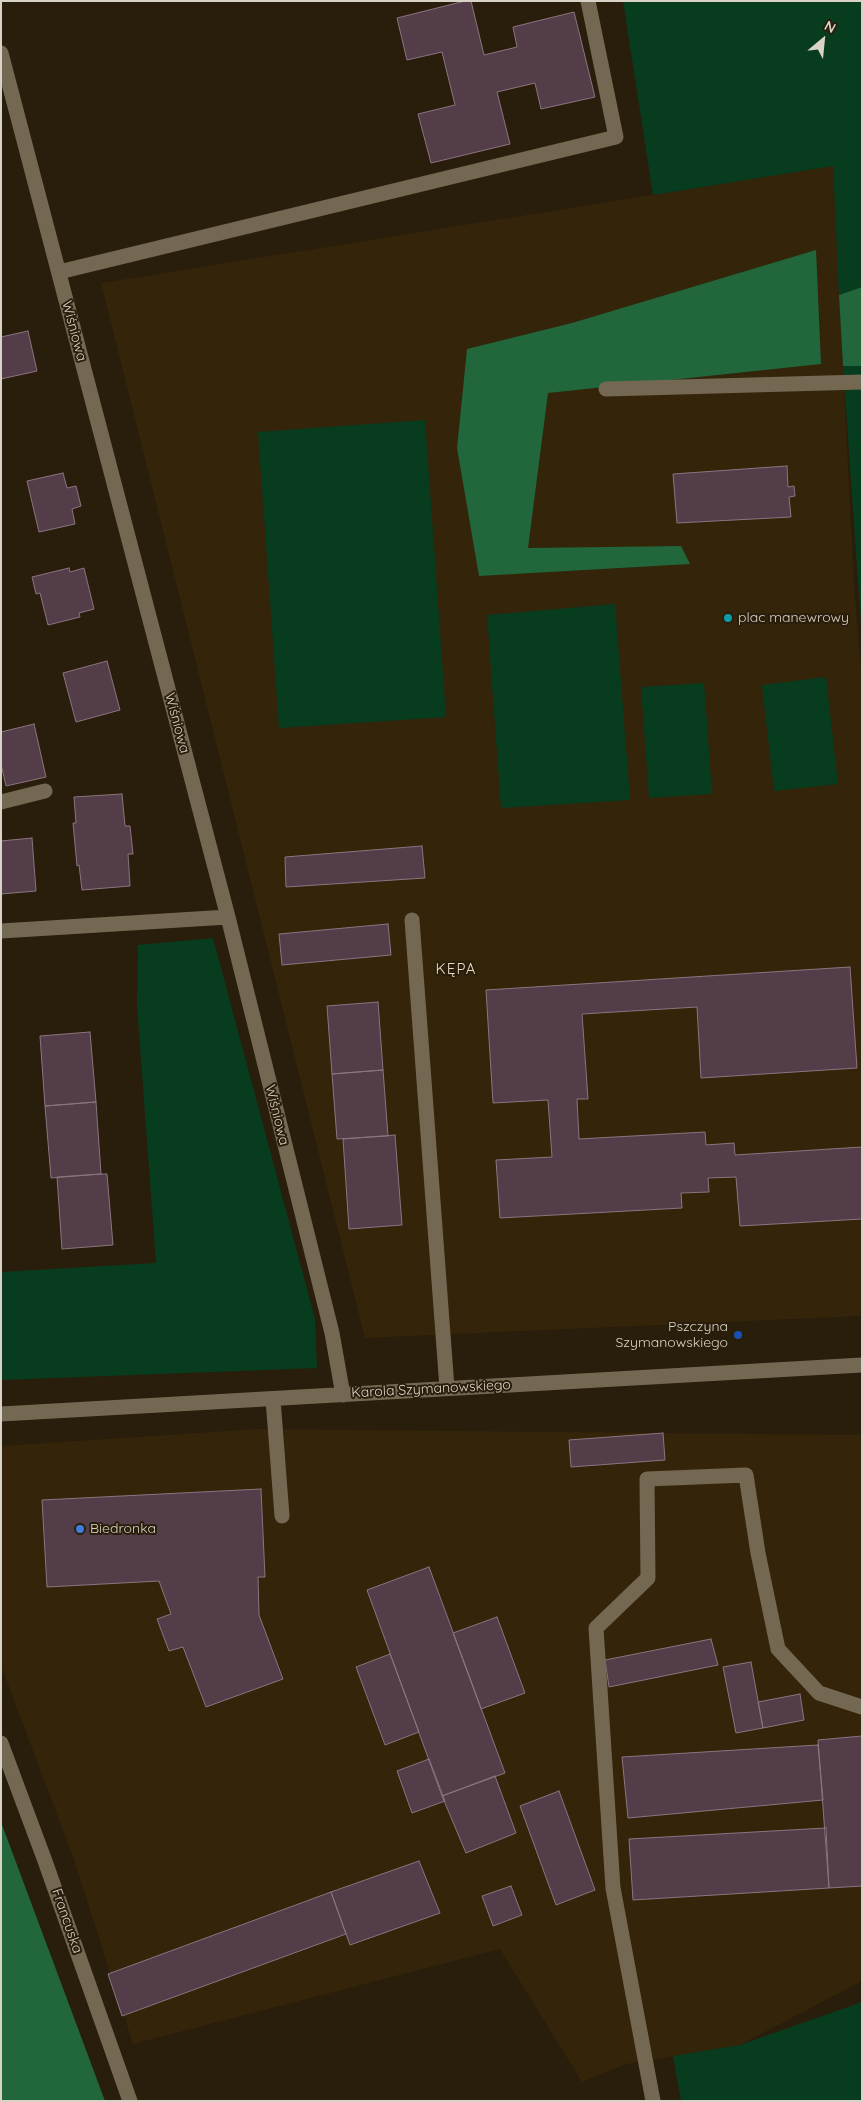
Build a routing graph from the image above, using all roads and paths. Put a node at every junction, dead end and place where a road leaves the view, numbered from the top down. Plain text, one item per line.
1 (588, 1) edge
2 (1, 53) edge
3 (58, 272) junction
4 (862, 382) edge
5 (606, 389) dead end
6 (45, 791) dead end
7 (1, 802) edge
8 (228, 917) junction
9 (412, 920) dead end
10 (1, 930) edge
11 (862, 1365) edge
12 (447, 1388) junction
13 (343, 1395) junction
14 (273, 1399) junction
15 (1, 1414) edge
16 (282, 1516) dead end
17 (862, 1707) edge
18 (1, 1743) edge
19 (130, 2101) edge
20 (653, 2101) edge

1 - 3 street
2 - 3 street, Wiśniowa
3 - 8 street, Wiśniowa
4 - 5 street
6 - 7 street
8 - 10 street
8 - 13 street, Wiśniowa
9 - 12 street
11 - 12 street, Karola Szymanowskiego
12 - 13 street, Karola Szymanowskiego
13 - 14 street, Karola Szymanowskiego
14 - 15 street, Karola Szymanowskiego
14 - 16 street
17 - 20 street
18 - 19 street, Francuska

